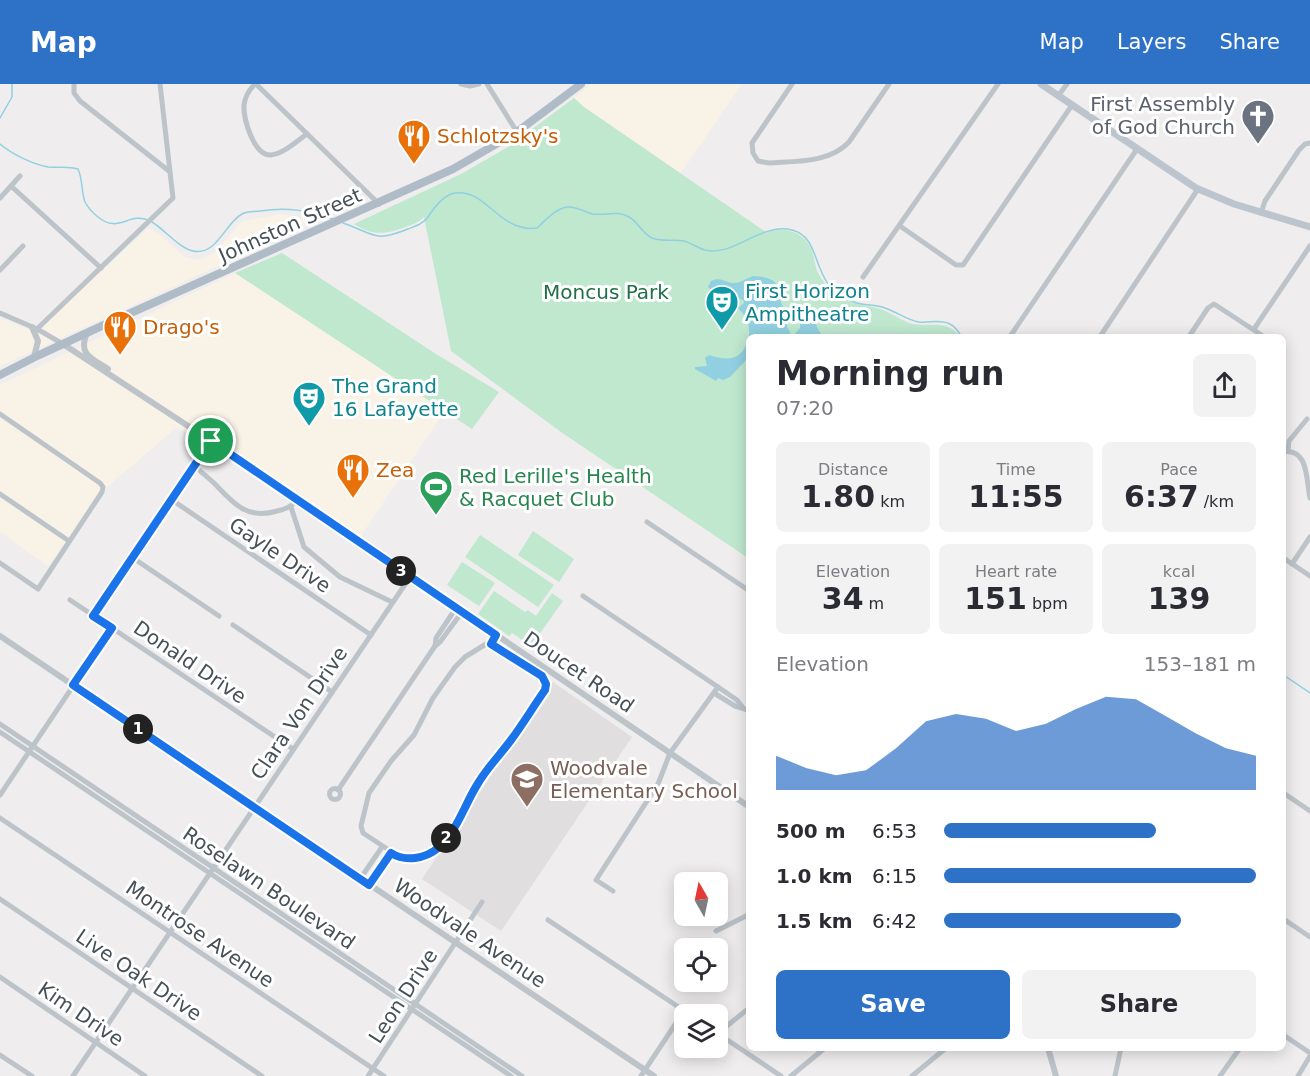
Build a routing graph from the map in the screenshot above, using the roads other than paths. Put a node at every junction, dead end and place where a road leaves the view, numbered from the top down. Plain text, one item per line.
1 (74, 84) edge
2 (255, 84) edge
3 (461, 84) edge
4 (479, 84) edge
5 (487, 84) edge
6 (581, 84) edge
7 (792, 84) edge
8 (889, 84) edge
9 (998, 84) edge
10 (1041, 84) edge
11 (1067, 84) edge
12 (162, 85) edge
13 (1058, 96) junction
14 (1072, 105) junction
15 (517, 132) junction
16 (307, 134) junction
17 (1310, 142) edge
18 (1137, 150) junction
19 (169, 171) junction
20 (20, 176) dead end
21 (11, 186) junction
22 (1198, 189) junction
23 (0, 198) edge
24 (379, 204) junction
25 (1261, 213) junction
26 (900, 226) junction
27 (1310, 227) edge
28 (23, 246) dead end
29 (1310, 246) edge
30 (101, 268) junction
31 (0, 270) edge
32 (863, 277) dead end
33 (0, 313) edge
34 (35, 328) junction
35 (1254, 329) junction
36 (87, 333) junction
37 (1012, 334) edge
38 (1102, 334) edge
39 (1191, 334) edge
40 (1261, 334) edge
41 (63, 344) junction
42 (34, 357) junction
43 (0, 375) edge
44 (0, 414) edge
45 (1307, 419) dead end
46 (182, 422) junction
47 (211, 441) junction
48 (1286, 448) edge
49 (1286, 451) edge
50 (194, 466) junction
51 (0, 494) edge
52 (1310, 498) edge
53 (172, 500) junction
54 (297, 500) junction
55 (291, 507) junction
56 (647, 522) dead end
57 (1310, 537) edge
58 (69, 541) junction
59 (133, 558) junction
60 (1286, 560) edge
61 (0, 563) edge
62 (1292, 564) junction
63 (1310, 576) edge
64 (410, 577) junction
65 (746, 589) edge
66 (583, 596) dead end
67 (70, 600) dead end
68 (392, 602) junction
69 (456, 608) junction
70 (462, 612) junction
71 (93, 616) junction
72 (219, 616) dead end
73 (233, 625) dead end
74 (112, 628) junction
75 (370, 635) junction
76 (496, 635) junction
77 (0, 636) edge
78 (491, 644) junction
79 (435, 645) junction
80 (73, 685) junction
81 (716, 690) junction
82 (332, 692) junction
83 (746, 709) edge
84 (0, 724) edge
85 (0, 732) edge
86 (31, 748) junction
87 (293, 749) junction
88 (670, 753) junction
89 (338, 790) dead end
90 (0, 795) edge
91 (1286, 795) edge
92 (746, 805) edge
93 (254, 807) junction
94 (1310, 811) edge
95 (0, 818) edge
96 (382, 847) junction
97 (391, 853) junction
98 (212, 870) junction
99 (360, 879) junction
100 (369, 885) junction
101 (613, 891) dead end
102 (0, 899) edge
103 (483, 902) dead end
104 (746, 916) edge
105 (548, 920) dead end
106 (1286, 921) edge
107 (716, 931) dead end
108 (170, 932) junction
109 (1310, 937) edge
110 (456, 943) junction
111 (0, 977) edge
112 (132, 989) junction
113 (674, 1005) edge
114 (414, 1007) junction
115 (746, 1011) edge
116 (728, 1025) edge
117 (674, 1030) edge
118 (1286, 1037) edge
119 (728, 1040) edge
120 (96, 1042) junction
121 (821, 1051) edge
122 (942, 1051) edge
123 (1049, 1051) edge
124 (1120, 1051) edge
125 (1238, 1051) edge
126 (1310, 1054) edge
127 (0, 1055) edge
128 (373, 1069) junction
129 (509, 1072) edge
130 (643, 1073) edge
131 (32, 1076) edge
132 (73, 1076) edge
133 (145, 1076) edge
134 (262, 1076) edge
135 (368, 1076) edge
136 (384, 1076) edge
137 (522, 1076) edge
138 (654, 1076) edge
139 (781, 1076) edge
140 (791, 1076) edge
141 (912, 1076) edge
142 (1056, 1076) edge
143 (1115, 1076) edge
144 (1220, 1076) edge
145 (1298, 1076) edge

1 - 19 street
2 - 16 street
2 - 16 street
3 - 4 street
5 - 15 street
6 - 15 main road, Johnston Street
7 - 8 street
9 - 26 street
10 - 13 main road
11 - 13 street
12 - 19 street
13 - 14 main road
14 - 18 main road
14 - 26 street
15 - 24 main road, Johnston Street
16 - 24 street
17 - 25 street
18 - 22 main road
18 - 37 street
19 - 30 street
20 - 21 street
21 - 23 street
21 - 30 street
22 - 25 main road
22 - 38 street
24 - 36 main road, Johnston Street
25 - 27 main road
26 - 32 street
28 - 31 street
29 - 35 street
30 - 34 street
33 - 34 street
34 - 41 street
34 - 42 street
35 - 39 street
35 - 40 street
36 - 41 main road, Johnston Street
36 - 46 street
41 - 42 main road, Johnston Street
41 - 46 street, Doucet Road
42 - 43 main road, Johnston Street
44 - 58 street
45 - 48 street
46 - 47 street, Doucet Road
47 - 50 street
47 - 54 street, Doucet Road
49 - 52 street
50 - 53 street
50 - 55 street
51 - 58 street
53 - 59 street
53 - 75 street, Gayle Drive
54 - 55 street
54 - 64 street, Doucet Road
55 - 68 street
56 - 65 street
57 - 62 street
58 - 61 street
59 - 71 street
59 - 72 street
60 - 62 street
62 - 63 street
64 - 68 street, Clara Von Drive
64 - 69 street, Doucet Road
66 - 81 street
67 - 71 street, Donald Drive
68 - 75 street, Clara Von Drive
69 - 70 street, Doucet Road
69 - 79 street
70 - 76 street, Doucet Road
70 - 79 street
71 - 74 street, Donald Drive
73 - 82 street
74 - 80 street
74 - 87 street, Donald Drive
75 - 82 street, Clara Von Drive
76 - 78 street
76 - 88 street, Doucet Road
77 - 80 street, Woodvale Avenue
78 - 96 street
78 - 97 street
79 - 89 street
80 - 86 street
80 - 93 street, Woodvale Avenue
81 - 83 street
81 - 88 street
82 - 87 street, Clara Von Drive
84 - 86 street, Roselawn Boulevard
85 - 86 street, Roselawn Boulevard
86 - 90 street
86 - 98 street, Roselawn Boulevard
87 - 93 street, Clara Von Drive
88 - 92 street, Doucet Road
88 - 101 street
91 - 94 street
93 - 98 street, Clara Von Drive
93 - 99 street, Woodvale Avenue
95 - 108 street, Montrose Avenue
96 - 97 street
96 - 99 street
97 - 100 street
98 - 108 street, Clara Von Drive
98 - 114 street, Roselawn Boulevard
99 - 100 street, Woodvale Avenue
100 - 110 street, Woodvale Avenue
102 - 112 street, Live Oak Drive
103 - 110 street, Leon Drive
104 - 107 street
105 - 113 street
106 - 109 street
108 - 112 street, Clara Von Drive
108 - 128 street, Montrose Avenue
110 - 114 street, Leon Drive
110 - 130 street, Woodvale Avenue
111 - 120 street, Kim Drive
112 - 120 street, Clara Von Drive
112 - 134 street, Live Oak Drive
114 - 128 street, Leon Drive
114 - 129 street, Roselawn Boulevard
115 - 116 street
117 - 130 street
118 - 126 street
119 - 139 street
120 - 132 street, Clara Von Drive
120 - 133 street, Kim Drive
121 - 140 street
122 - 141 street
123 - 142 street
124 - 143 street
125 - 144 street
126 - 145 street
127 - 131 street
128 - 135 street, Leon Drive
128 - 136 street, Montrose Avenue
129 - 137 street, Roselawn Boulevard
130 - 138 street, Woodvale Avenue

